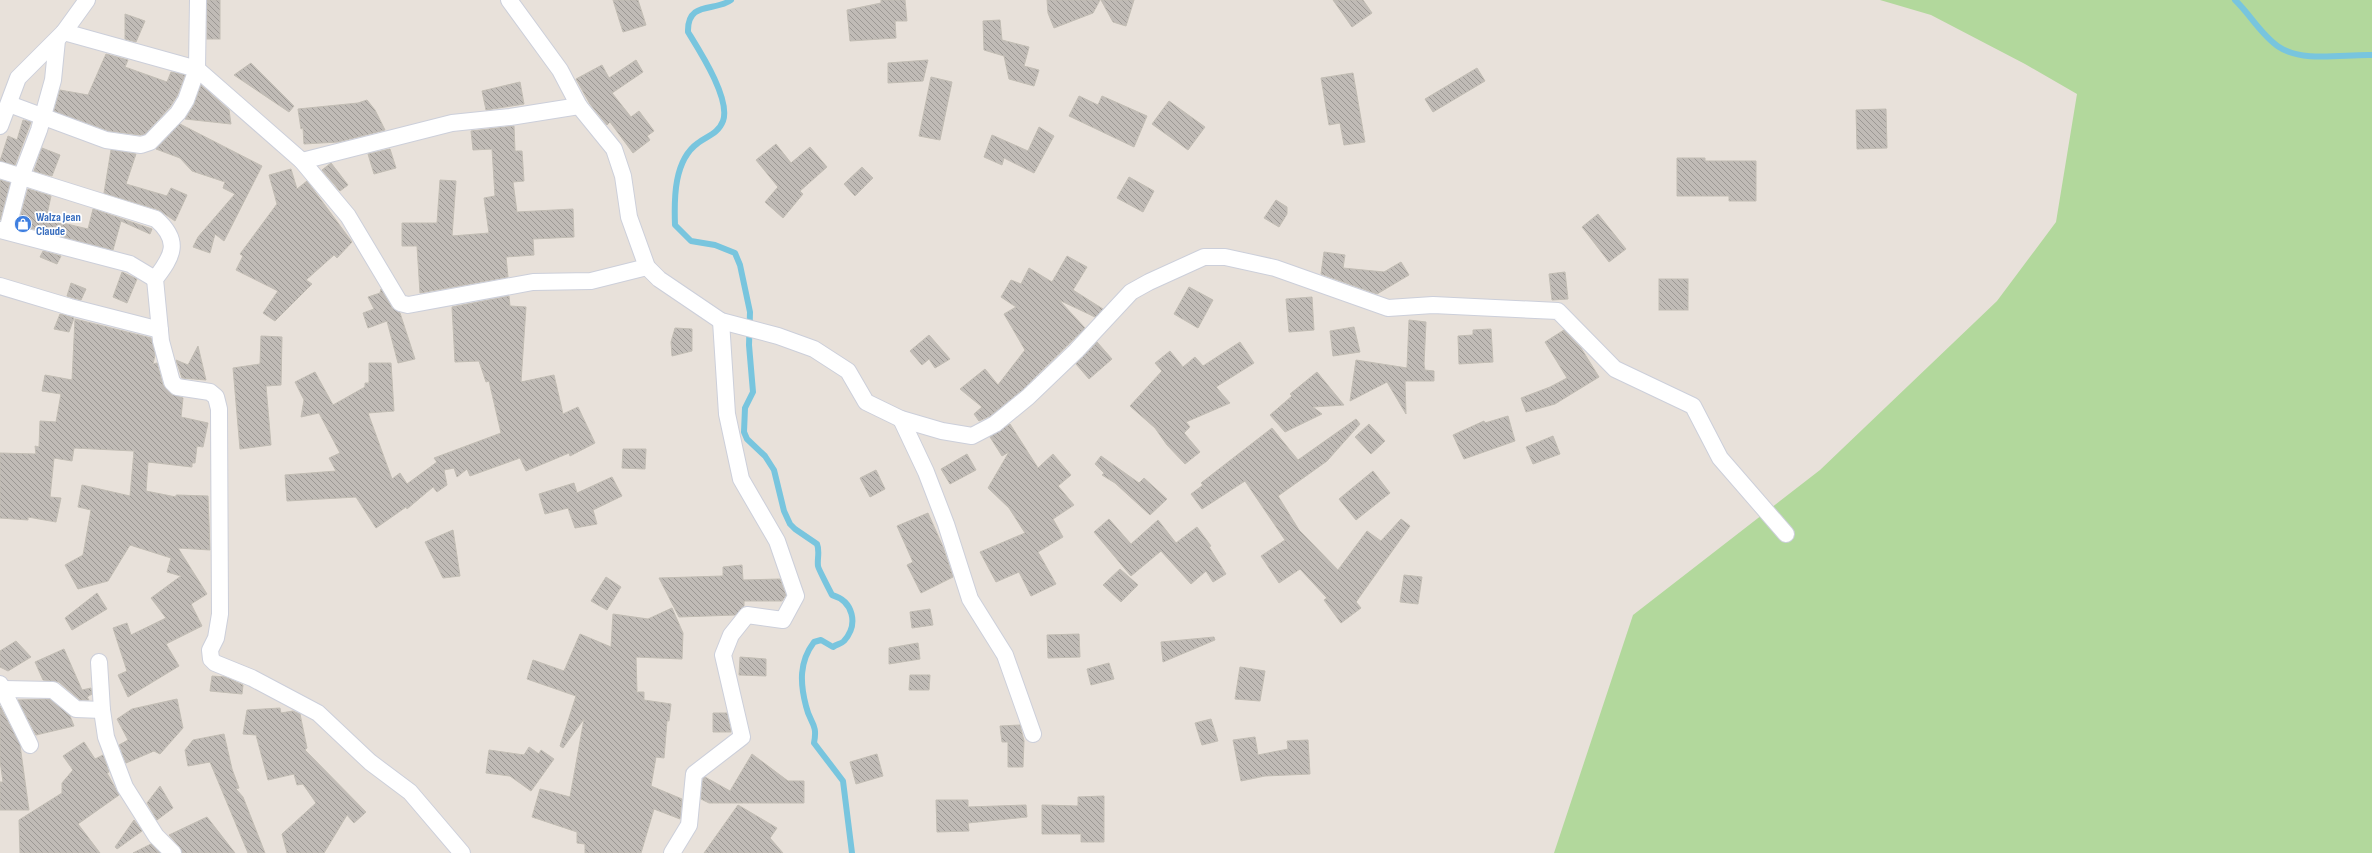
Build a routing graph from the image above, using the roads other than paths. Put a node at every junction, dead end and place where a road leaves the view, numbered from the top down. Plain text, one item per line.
1 (87, 0) edge
2 (198, 0) edge
3 (509, 0) edge
4 (61, 36) junction
5 (197, 69) junction
6 (9, 104) junction
7 (579, 106) junction
8 (43, 117) junction
9 (0, 126) edge
10 (302, 161) junction
11 (0, 170) edge
12 (21, 177) junction
13 (4, 230) edge
14 (647, 267) junction
15 (155, 279) junction
16 (0, 286) edge
17 (726, 322) junction
18 (160, 330) junction
19 (901, 419) junction
20 (1786, 534) dead end
21 (99, 662) dead end
22 (1, 686) edge
23 (102, 710) junction
24 (1033, 734) dead end
25 (30, 745) dead end
26 (173, 853) edge
27 (462, 853) edge
28 (672, 853) edge

1 - 4 street
2 - 5 street
3 - 7 street
4 - 5 street
4 - 6 street
4 - 8 street
5 - 8 street
5 - 10 street
6 - 8 street
6 - 9 street
7 - 10 street
7 - 14 street
8 - 12 street
10 - 14 street
11 - 12 street
12 - 13 street
12 - 15 street
13 - 15 street
14 - 17 street
15 - 18 street
16 - 18 street
17 - 19 street
17 - 28 street
18 - 27 street
19 - 20 street
19 - 24 street
21 - 23 street
22 - 23 street
22 - 25 street
23 - 26 street

